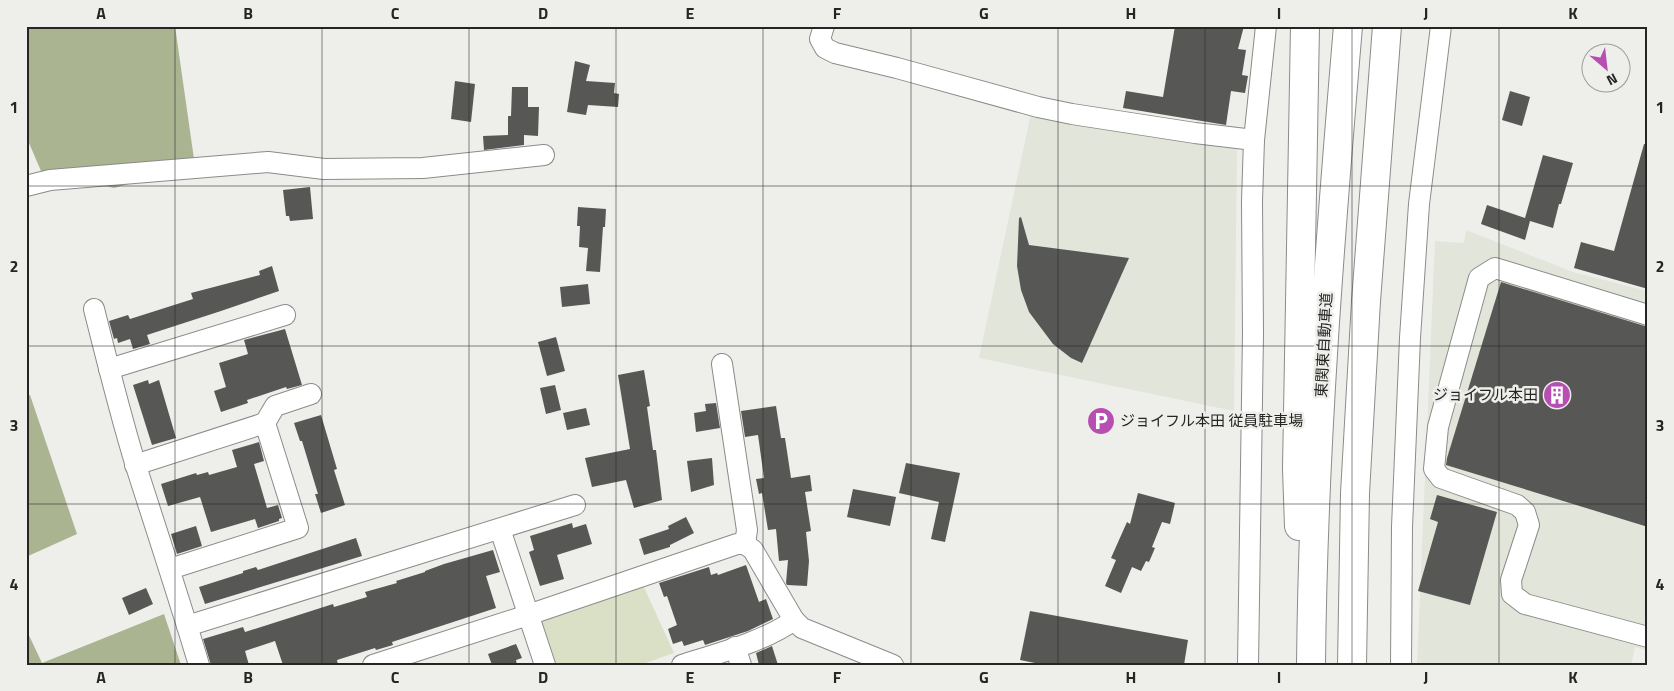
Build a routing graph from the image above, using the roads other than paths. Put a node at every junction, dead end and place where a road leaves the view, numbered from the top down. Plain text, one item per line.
1 (824, 26) edge
2 (1266, 26) edge
3 (1305, 26) edge
4 (1348, 26) edge
5 (1387, 26) edge
6 (1441, 26) edge
7 (1254, 140) junction
8 (544, 155) dead end
9 (26, 186) edge
10 (94, 309) dead end
11 (285, 315) dead end
12 (1648, 315) edge
13 (722, 364) dead end
14 (109, 369) junction
15 (311, 394) dead end
16 (265, 423) junction
17 (135, 465) junction
18 (575, 505) dead end
19 (500, 529) junction
20 (745, 544) junction
21 (170, 570) junction
22 (528, 615) junction
23 (794, 620) junction
24 (187, 626) junction
25 (1312, 627) junction
26 (1648, 637) edge
27 (738, 656) edge
28 (199, 665) edge
29 (374, 665) edge
30 (545, 665) edge
31 (682, 665) edge
32 (893, 665) edge
33 (1248, 665) edge
34 (1311, 665) edge
35 (1352, 665) edge
36 (1401, 665) edge

1 - 7 street
2 - 7 street
3 - 25 highway
4 - 25 highway, 東関東自動車道
5 - 35 highway
6 - 36 street
7 - 33 street
8 - 9 street
10 - 14 street
11 - 14 street
12 - 26 street
13 - 20 street
14 - 17 street
15 - 16 street
16 - 17 street
16 - 21 street
17 - 21 street
18 - 19 street
19 - 22 street
19 - 24 street
20 - 22 street
20 - 23 street
21 - 24 street
22 - 29 street
22 - 30 street
23 - 27 street
23 - 32 street
24 - 28 street
25 - 34 highway, 東関東自動車道
27 - 31 street

